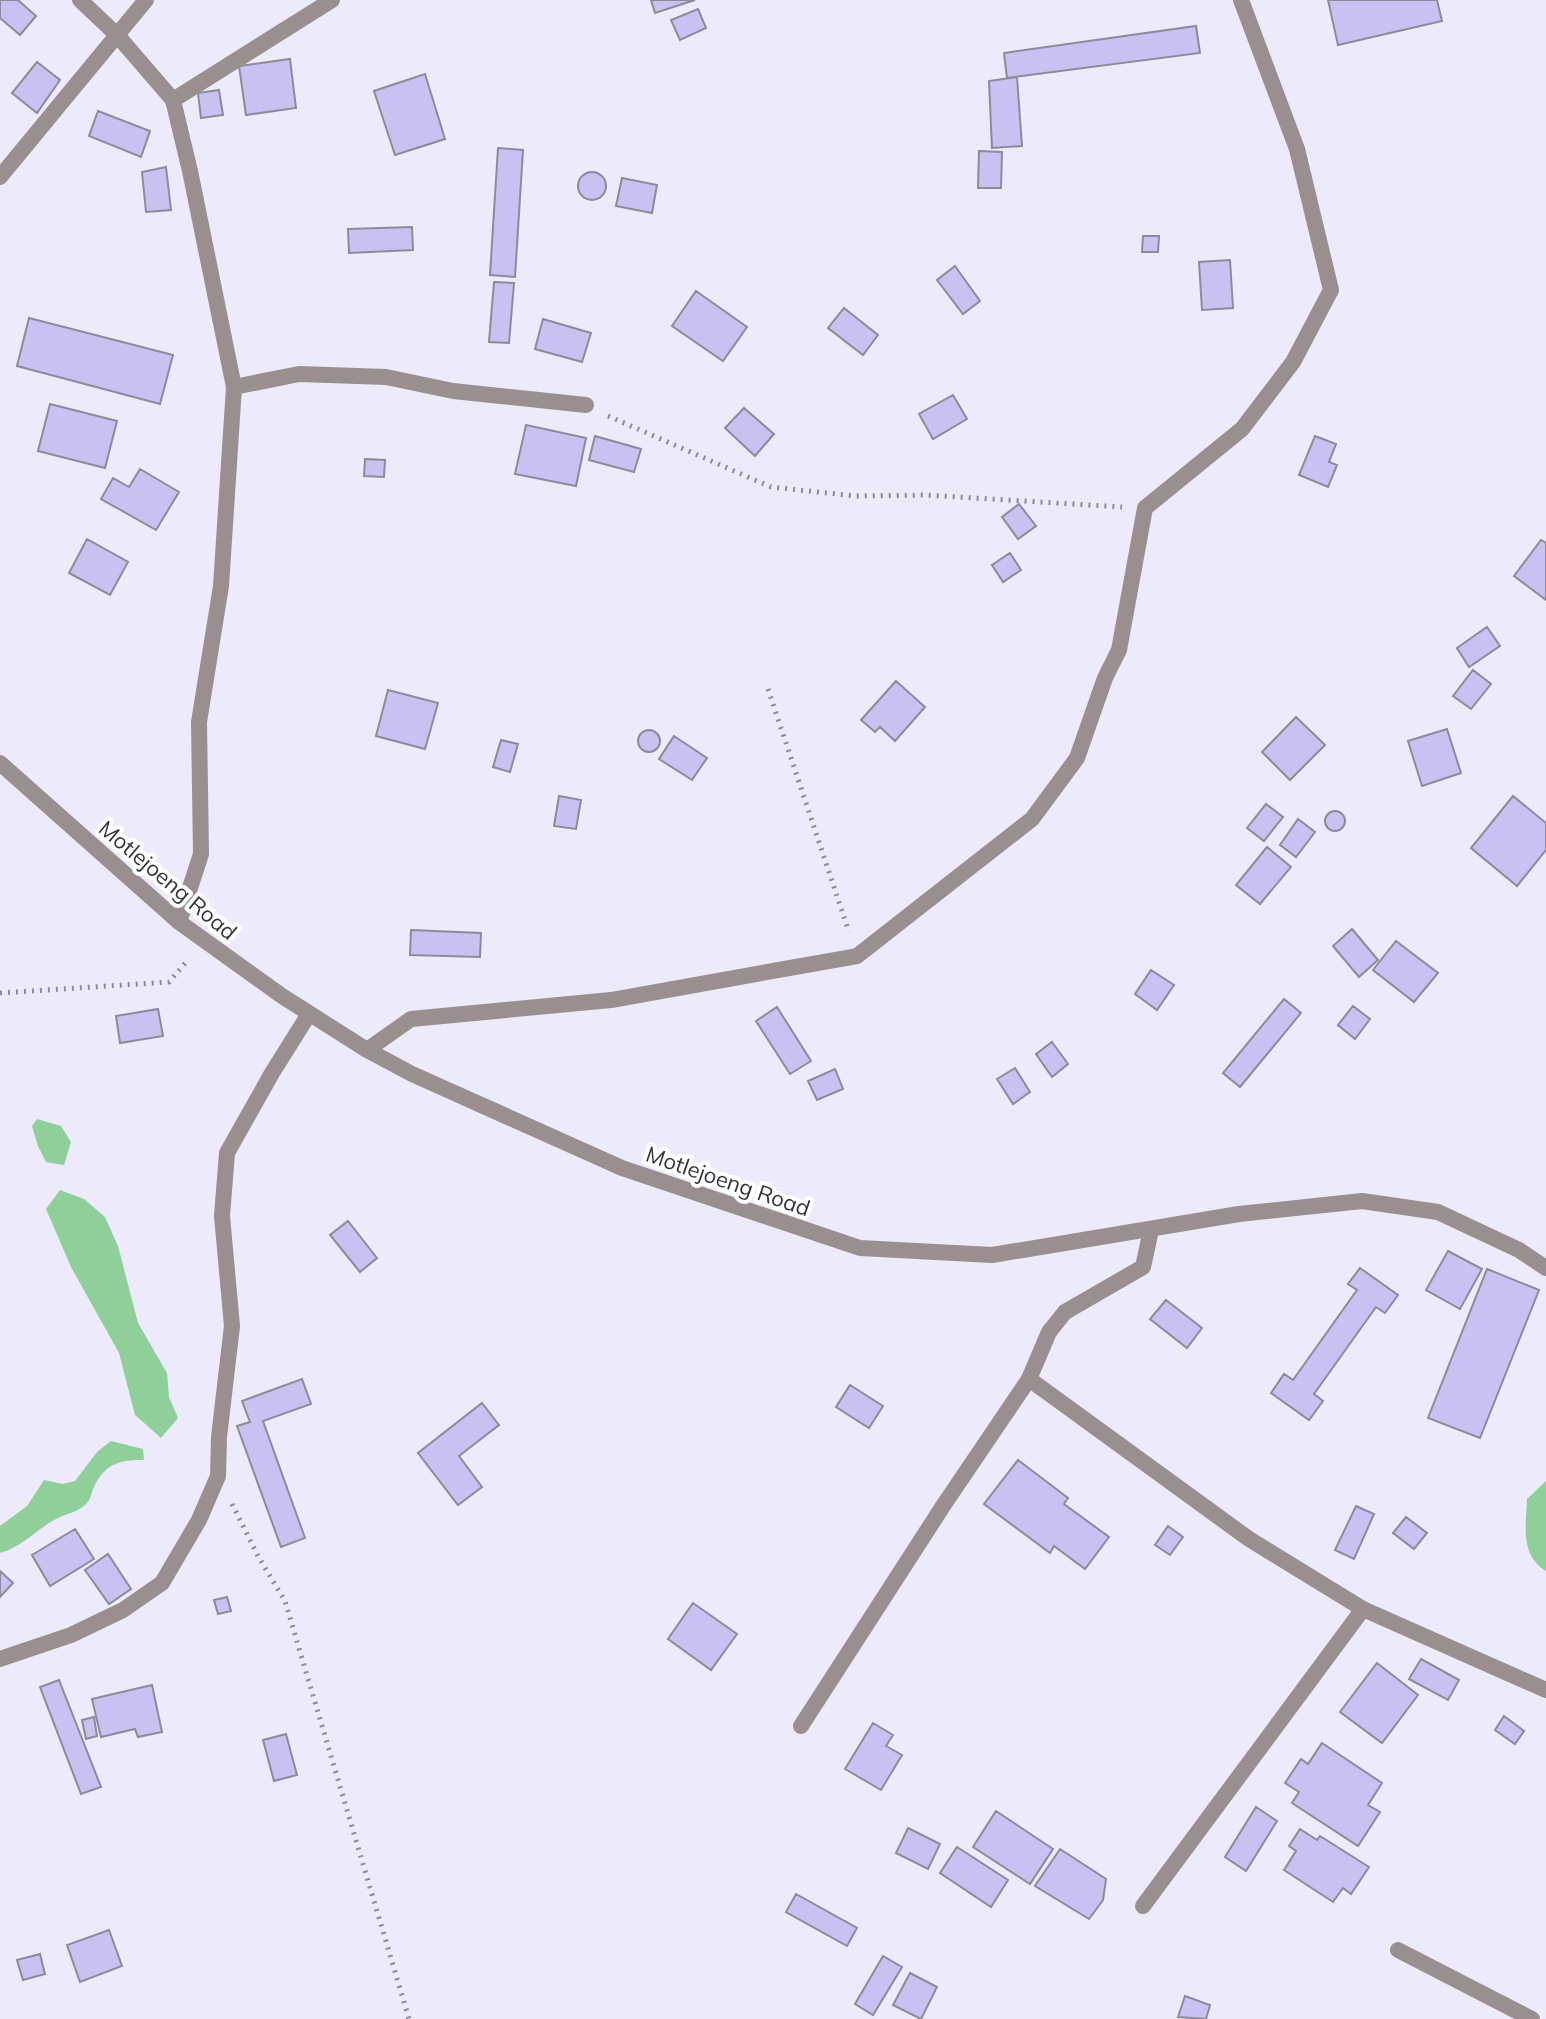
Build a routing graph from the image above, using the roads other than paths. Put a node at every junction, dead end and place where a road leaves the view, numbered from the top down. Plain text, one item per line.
1 (80, 0) edge
2 (146, 0) edge
3 (332, 0) edge
4 (1241, 0) edge
5 (117, 35) junction
6 (173, 100) junction
7 (0, 177) edge
8 (234, 387) junction
9 (586, 405) road end
10 (0, 763) edge
11 (179, 922) junction
12 (309, 1014) junction
13 (367, 1050) junction
14 (1151, 1230) junction
15 (1546, 1268) edge
16 (1029, 1379) junction
17 (1363, 1609) junction
18 (0, 1659) edge
19 (1546, 1690) edge
20 (801, 1726) dead end
21 (1143, 1906) dead end
22 (1398, 1950) dead end
23 (1532, 2019) edge

1 - 5 street
2 - 5 street
3 - 6 street
4 - 13 street
5 - 6 street
5 - 7 street
6 - 8 street
8 - 9 street
8 - 11 street
10 - 11 street, Motlejoeng Road
11 - 12 street, Motlejoeng Road
12 - 13 street, Motlejoeng Road
12 - 18 street
13 - 14 street, Motlejoeng Road
14 - 15 street, Motlejoeng Road
14 - 16 street
16 - 17 street
16 - 20 street
17 - 19 street
17 - 21 street
22 - 23 street

